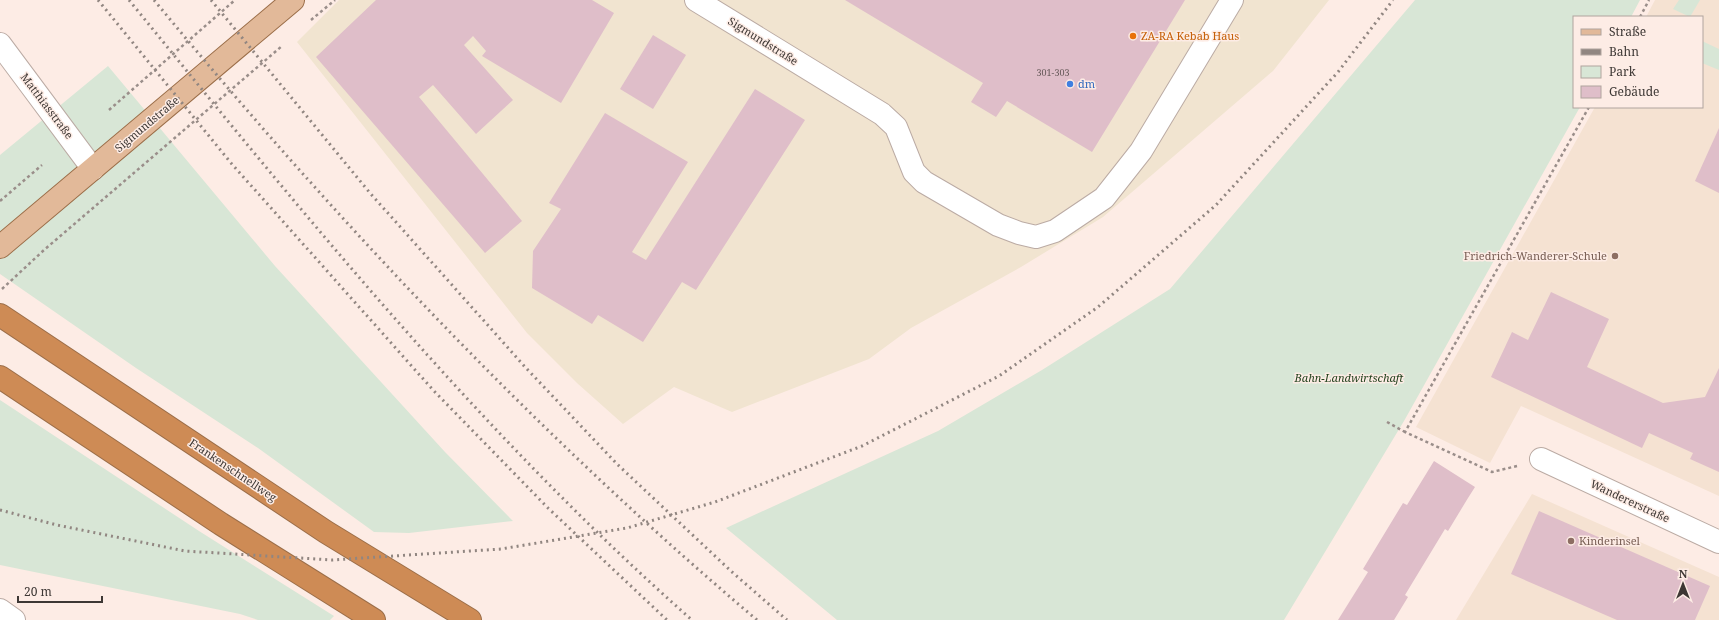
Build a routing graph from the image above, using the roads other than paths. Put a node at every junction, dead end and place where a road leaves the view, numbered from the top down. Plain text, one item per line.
1 (293, 0) edge
2 (696, 0) edge
3 (1232, 0) edge
4 (0, 44) edge
5 (93, 169) junction
6 (0, 247) edge
7 (0, 315) edge
8 (0, 377) edge
9 (1541, 460) road end
10 (1719, 542) edge
11 (0, 610) edge
12 (14, 620) edge
13 (374, 620) edge
14 (470, 620) edge

1 - 5 main road, Sigmundstraße
2 - 3 street, Sigmundstraße
4 - 5 street, Matthiasstraße
5 - 6 main road, Sigmundstraße
7 - 14 highway, Frankenschnellweg
8 - 13 highway
9 - 10 street, Wandererstraße
11 - 12 street

